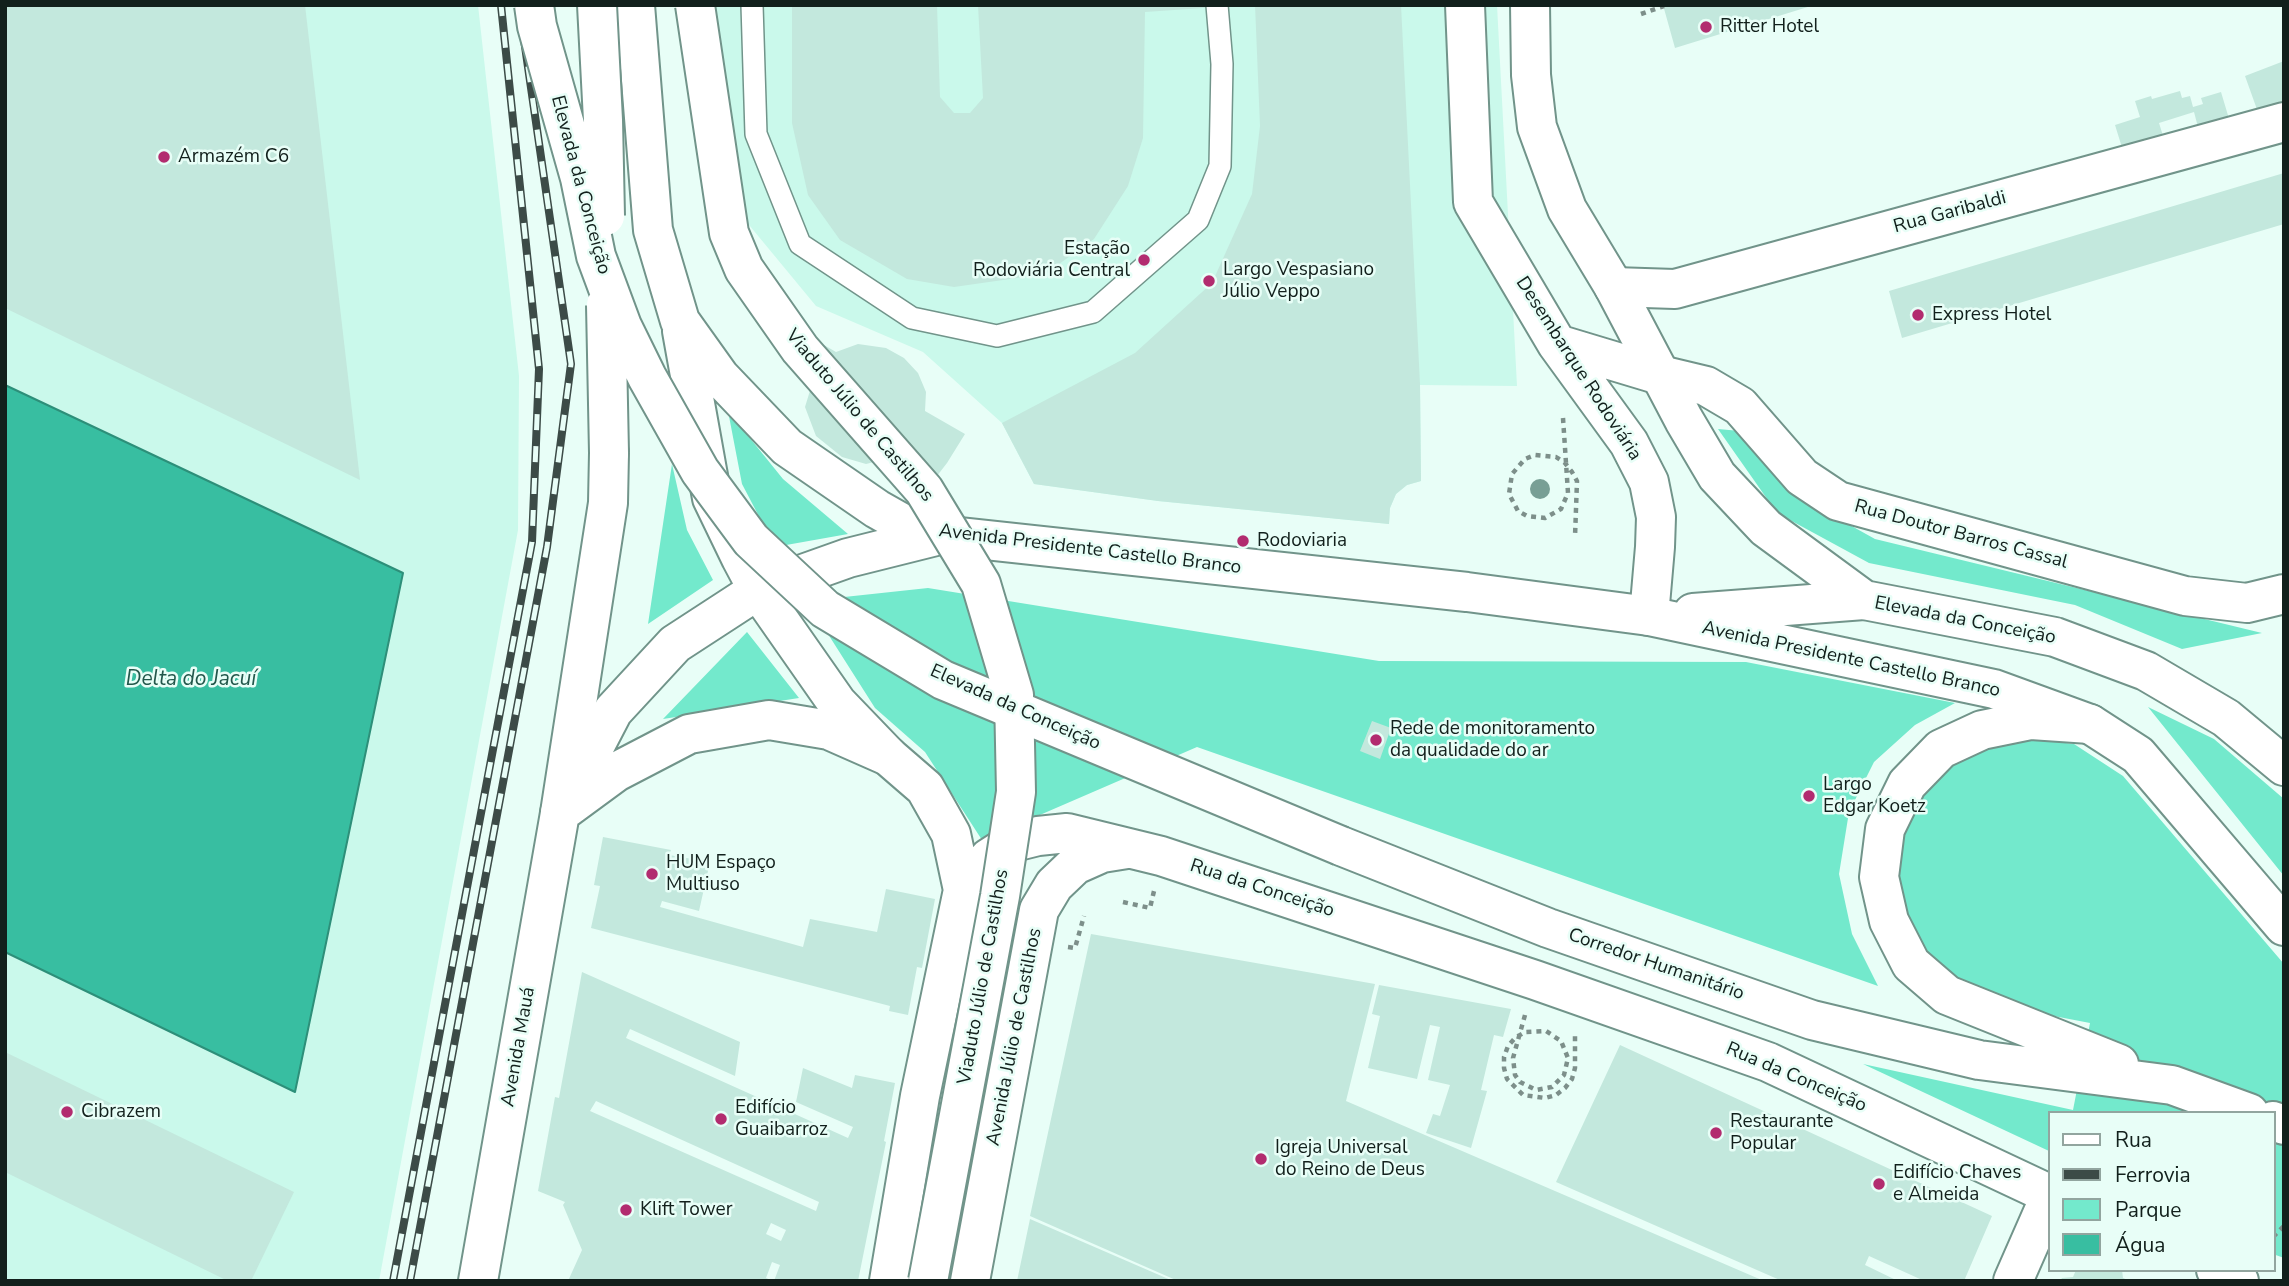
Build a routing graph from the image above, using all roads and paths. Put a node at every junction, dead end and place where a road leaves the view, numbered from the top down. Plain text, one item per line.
1 (534, 5) edge
2 (597, 5) edge
3 (635, 5) edge
4 (695, 5) edge
5 (752, 5) edge
6 (1217, 5) edge
7 (1465, 5) edge
8 (1530, 5) edge
9 (1664, 6) edge
10 (1641, 13) dead end
11 (2284, 122) edge
12 (1614, 287) junction
13 (680, 321) junction
14 (1557, 344) junction
15 (1660, 375) junction
16 (1568, 493) dead end
17 (940, 535) junction
18 (1575, 537) dead end
19 (758, 590) junction
20 (2284, 594) edge
21 (1864, 600) junction
22 (1649, 616) junction
23 (2090, 724) junction
24 (888, 756) junction
25 (2284, 766) edge
26 (560, 813) junction
27 (1341, 846) joint
28 (1132, 849) junction
29 (963, 890) junction
30 (1124, 902) dead end
31 (1150, 908) dead end
32 (1084, 916) dead end
33 (2284, 926) edge
34 (1075, 948) dead end
35 (1528, 1004) dead end
36 (1575, 1022) dead end
37 (2172, 1085) junction
38 (2244, 1111) edge
39 (2048, 1197) edge
40 (2048, 1199) edge
41 (2220, 1272) edge
42 (478, 1281) edge
43 (888, 1281) edge
44 (928, 1281) edge
45 (970, 1281) edge
46 (2012, 1281) edge
47 (2239, 1281) edge

1 - 27 main road, Elevada da Conceição, bridge
2 - 26 main road, Avenida Mauá, bridge
3 - 13 main road, Avenida Presidente Castello Branco
4 - 44 main road, Viaduto Júlio de Castilhos, bridge
5 - 6 lane
7 - 14 main road, Desembarque Rodoviária
8 - 12 main road
9 - 10 path
11 - 12 main road, Rua Garibaldi
12 - 15 main road
13 - 17 main road, Avenida Presidente Castello Branco
13 - 19 main road
14 - 15 main road, Rua Doutor Barros Cassal
14 - 22 main road, Desembarque Rodoviária
15 - 20 main road, Rua Doutor Barros Cassal
15 - 21 main road
16 - 18 path
17 - 19 main road
17 - 22 main road, Avenida Presidente Castello Branco
19 - 24 main road
19 - 26 main road
21 - 22 main road, Avenida Presidente Castello Branco
21 - 25 main road, Elevada da Conceição
22 - 23 main road, Avenida Presidente Castello Branco
23 - 33 main road
23 - 37 main road
24 - 26 main road
24 - 29 main road
26 - 42 main road, Avenida Mauá
27 - 37 main road, Corredor Humanitário
28 - 29 main road, Rua da Conceição
28 - 39 main road, Rua da Conceição
28 - 45 main road, Avenida Júlio de Castilhos
29 - 43 main road
30 - 31 path
32 - 34 path
35 - 36 path
37 - 38 main road
40 - 46 main road
41 - 47 main road

